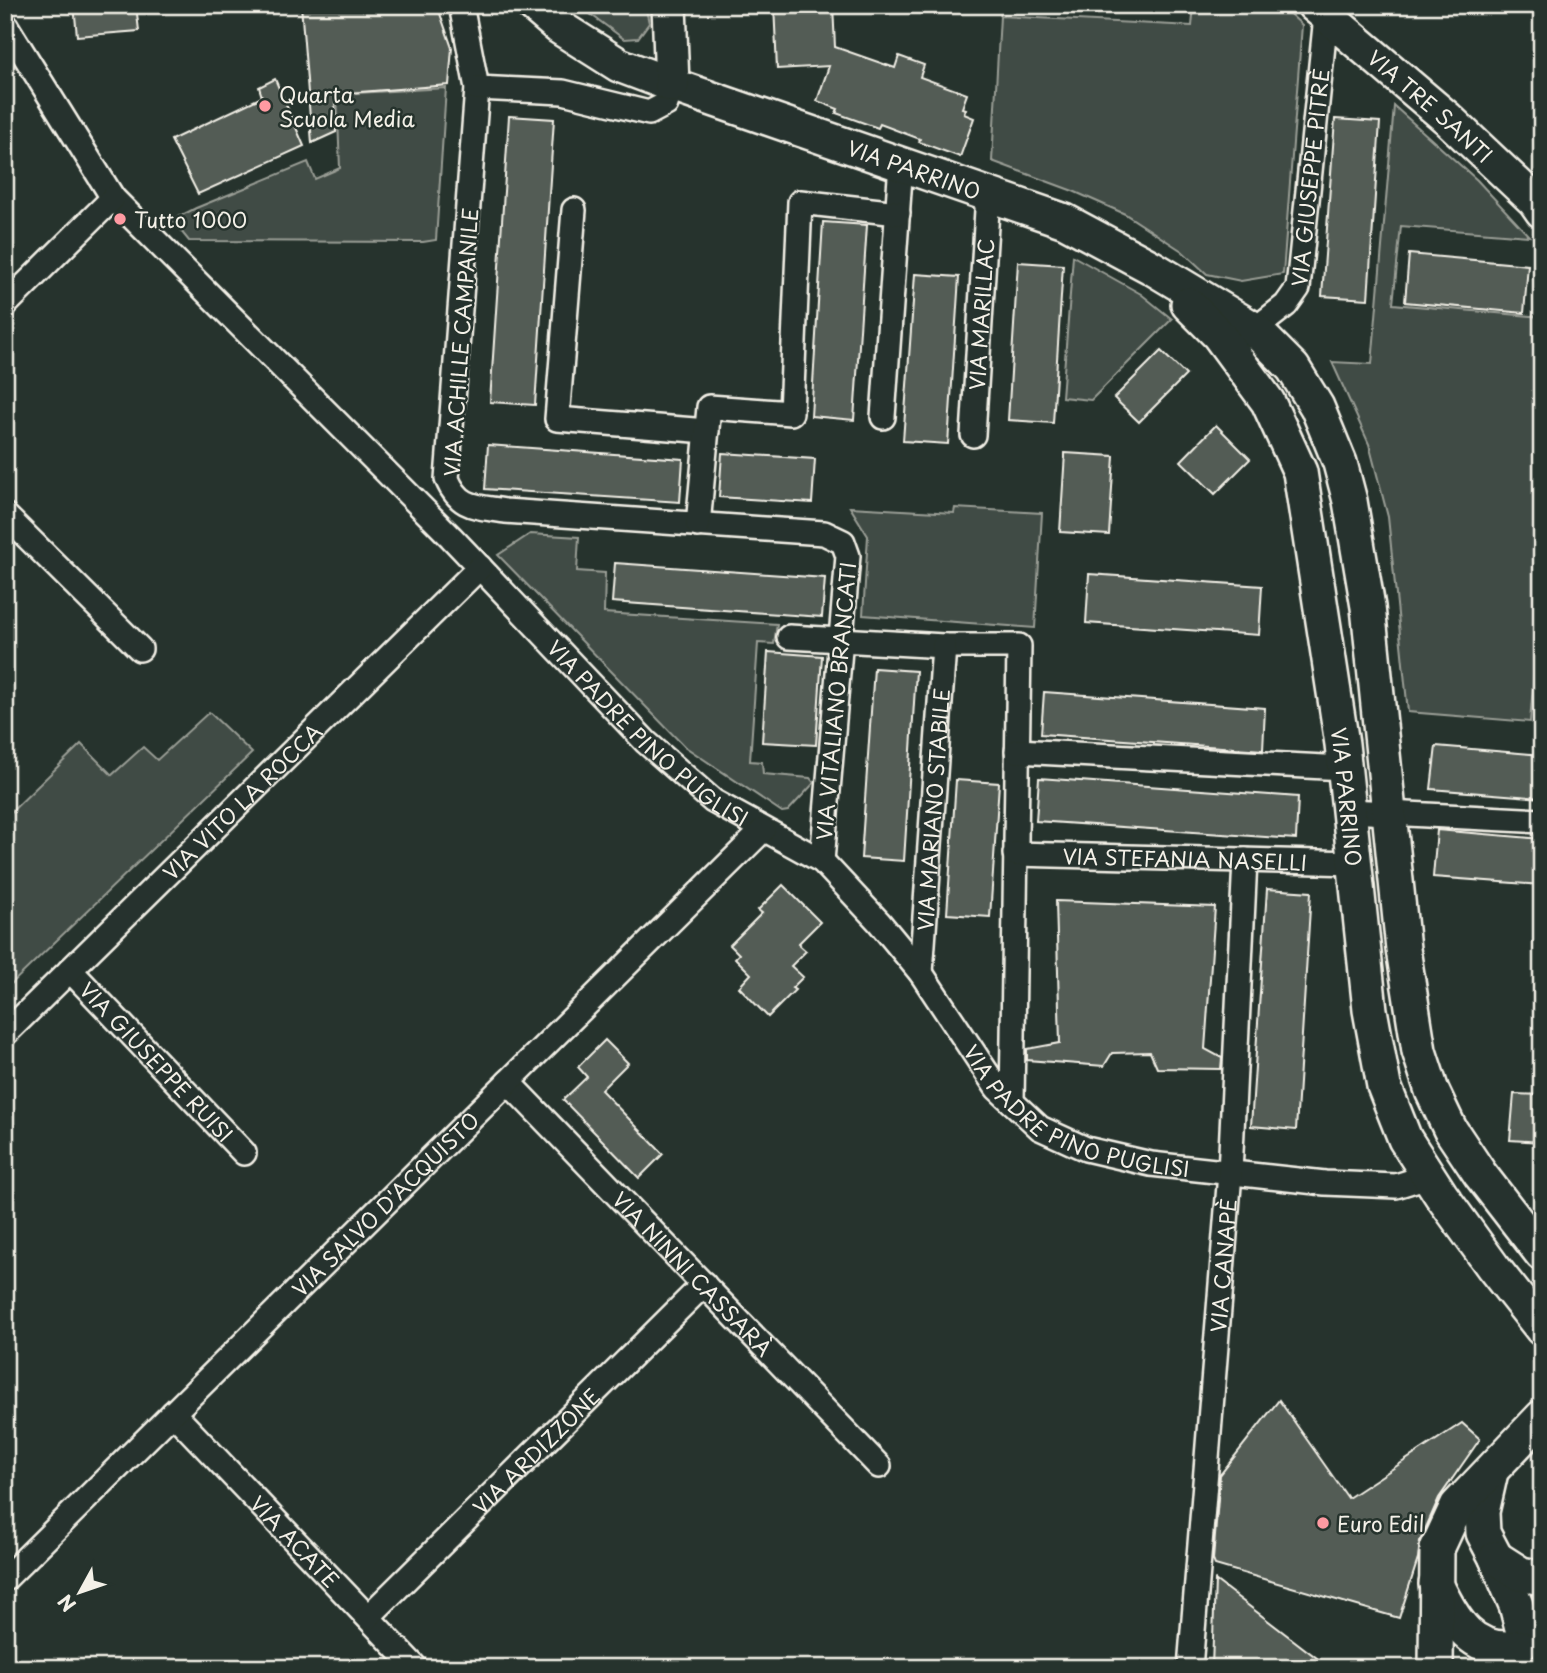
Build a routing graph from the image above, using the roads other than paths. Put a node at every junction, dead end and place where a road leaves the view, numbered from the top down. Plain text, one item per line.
1 (461, 5) edge
2 (533, 5) edge
3 (668, 5) edge
4 (1320, 11) edge
5 (5, 24) edge
6 (672, 86) junction
7 (477, 88) junction
8 (901, 163) junction
9 (988, 194) junction
10 (113, 198) junction
11 (574, 210) dead end
12 (1542, 211) edge
13 (898, 213) junction
14 (5, 305) edge
15 (1242, 339) junction
16 (883, 417) dead end
17 (707, 432) junction
18 (973, 435) dead end
19 (5, 515) edge
20 (698, 525) junction
21 (843, 542) joint
22 (480, 568) junction
23 (789, 637) dead end
24 (841, 639) junction
25 (944, 646) junction
26 (140, 649) dead end
27 (1017, 751) junction
28 (1344, 768) junction
29 (1349, 811) junction
30 (1390, 813) junction
31 (1542, 821) edge
32 (763, 830) junction
33 (1016, 854) junction
34 (1245, 860) junction
35 (822, 861) junction
36 (1354, 863) junction
37 (70, 970) junction
38 (921, 973) junction
39 (5, 1034) edge
40 (508, 1082) junction
41 (1012, 1102) junction
42 (244, 1153) dead end
43 (1230, 1172) junction
44 (1428, 1176) junction
45 (1542, 1254) edge
46 (704, 1284) junction
47 (1542, 1329) edge
48 (173, 1413) junction
49 (1542, 1417) edge
50 (879, 1466) dead end
51 (1491, 1472) junction
52 (1496, 1558) junction
53 (1542, 1577) edge
54 (5, 1579) edge
55 (1436, 1584) junction
56 (1542, 1603) edge
57 (368, 1617) junction
58 (1517, 1650) edge
59 (416, 1668) edge
60 (1190, 1668) edge
61 (1436, 1668) edge

1 - 7 street, VIA ACHILLE CAMPANILE
2 - 6 street, VIA PARRINO
3 - 6 street
4 - 12 street, VIA TRE SANTI
4 - 15 street, VIA GIUSEPPE PITRÈ
5 - 10 street, VIA PADRE PINO PUGLISI
6 - 7 street
6 - 8 street, VIA PARRINO
7 - 20 street, VIA ACHILLE CAMPANILE
8 - 9 street, VIA PARRINO
8 - 13 street
9 - 15 street, VIA PARRINO
9 - 18 street, VIA MARILLAC
10 - 14 street
10 - 22 street, VIA PADRE PINO PUGLISI
11 - 17 street
13 - 16 street
13 - 17 street
15 - 28 street, VIA PARRINO
15 - 30 street, VIA PARRINO
17 - 20 street
19 - 26 street
20 - 21 street, VIA ACHILLE CAMPANILE
21 - 24 street, VIA VITALIANO BRANCATI
22 - 32 street, VIA PADRE PINO PUGLISI
22 - 37 street, VIA VITO LA ROCCA
23 - 24 street
24 - 25 street
24 - 35 street, VIA VITALIANO BRANCATI
25 - 27 street
25 - 38 street, VIA MARIANO STABILE
27 - 28 street
27 - 33 street
28 - 29 street, VIA PARRINO
29 - 30 street
29 - 36 street, VIA PARRINO
30 - 31 street
30 - 45 street, VIA PARRINO
32 - 35 street, VIA PADRE PINO PUGLISI
32 - 40 street, VIA SALVO D'ACQUISTO
33 - 34 street, VIA STEFANIA NASELLI
33 - 41 street
34 - 36 street, VIA STEFANIA NASELLI
34 - 43 street, VIA CANAPÈ
35 - 38 street, VIA PADRE PINO PUGLISI
36 - 44 street, VIA PARRINO
37 - 39 street, VIA VITO LA ROCCA
37 - 42 street, VIA GIUSEPPE RUISI
38 - 41 street, VIA PADRE PINO PUGLISI
40 - 46 street, VIA NINNI CASSARÀ
40 - 48 street, VIA SALVO D'ACQUISTO
41 - 43 street, VIA PADRE PINO PUGLISI
43 - 44 street, VIA PADRE PINO PUGLISI
43 - 60 street, VIA CANAPÈ
44 - 47 street, VIA PARRINO
46 - 50 street, VIA NINNI CASSARÀ
46 - 57 street, VIA ARDIZZONE
48 - 54 street, VIA SALVO D'ACQUISTO
48 - 57 street, VIA ACATE
49 - 51 street
51 - 52 street
51 - 55 street
52 - 53 street
52 - 58 street
55 - 58 street
55 - 61 street
56 - 58 street
57 - 59 street, VIA ACATE

